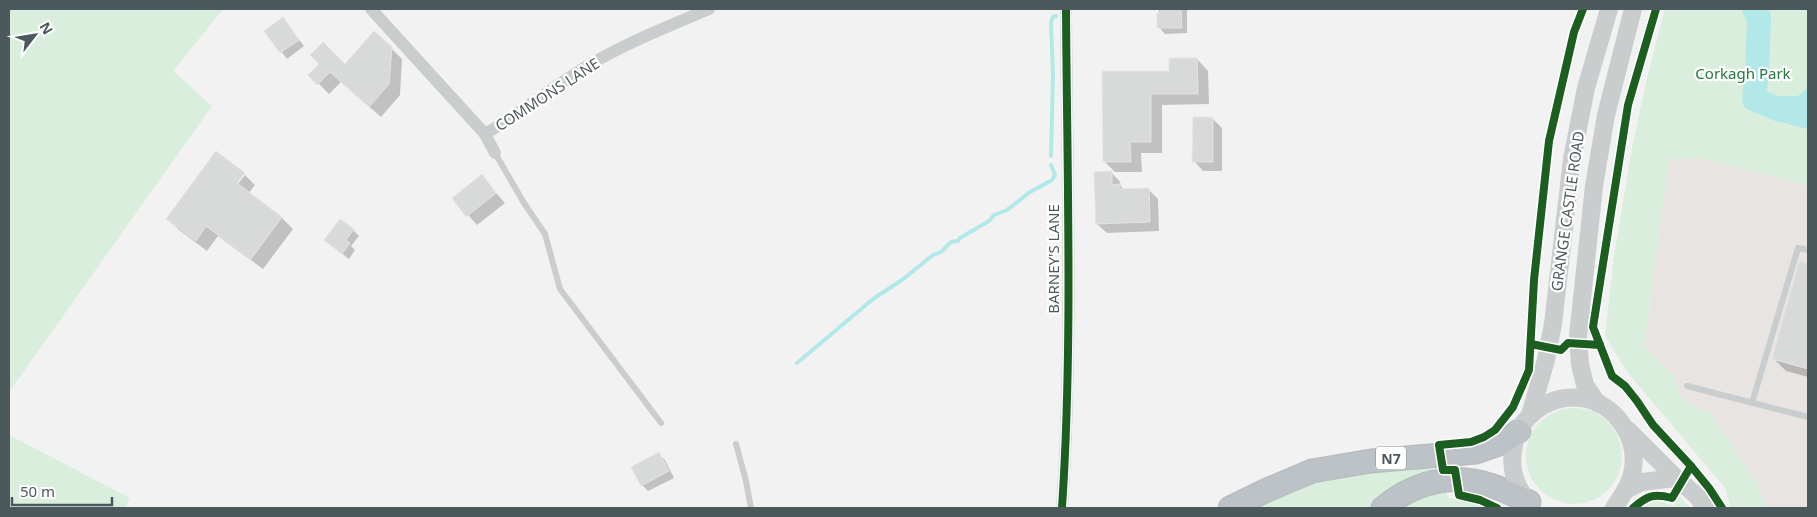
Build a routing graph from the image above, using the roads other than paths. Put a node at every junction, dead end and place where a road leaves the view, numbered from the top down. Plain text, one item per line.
1 (371, 9) edge
2 (708, 9) edge
3 (1066, 9) edge
4 (1609, 9) edge
5 (1634, 9) edge
6 (485, 134) junction
7 (495, 153) joint
8 (1808, 250) edge
9 (1687, 386) dead end
10 (1752, 403) junction
11 (1598, 404) junction
12 (1808, 417) edge
13 (661, 423) dead end
14 (1524, 423) junction
15 (1626, 428) junction
16 (736, 444) dead end
17 (1676, 478) junction
18 (1617, 501) edge
19 (1533, 505) edge
20 (751, 508) edge
21 (1062, 508) edge
22 (1230, 508) edge
23 (1383, 508) edge
24 (1706, 508) edge

1 - 6 street, COMMONS LANE
2 - 6 street, COMMONS LANE
3 - 21 street, BARNEY'S LANE
4 - 14 main road, GRANGE CASTLE ROAD
5 - 11 main road, GRANGE CASTLE ROAD
6 - 7 street
7 - 13 lane
8 - 10 lane
9 - 10 lane
10 - 12 lane
11 - 14 main road, GRANGE CASTLE ROAD
11 - 15 main road, GRANGE CASTLE ROAD
14 - 19 main road, GRANGE CASTLE ROAD
14 - 22 highway, N7
15 - 17 main road
15 - 18 main road, GRANGE CASTLE ROAD
16 - 20 lane
17 - 18 main road
17 - 24 main road
19 - 23 highway, N7

